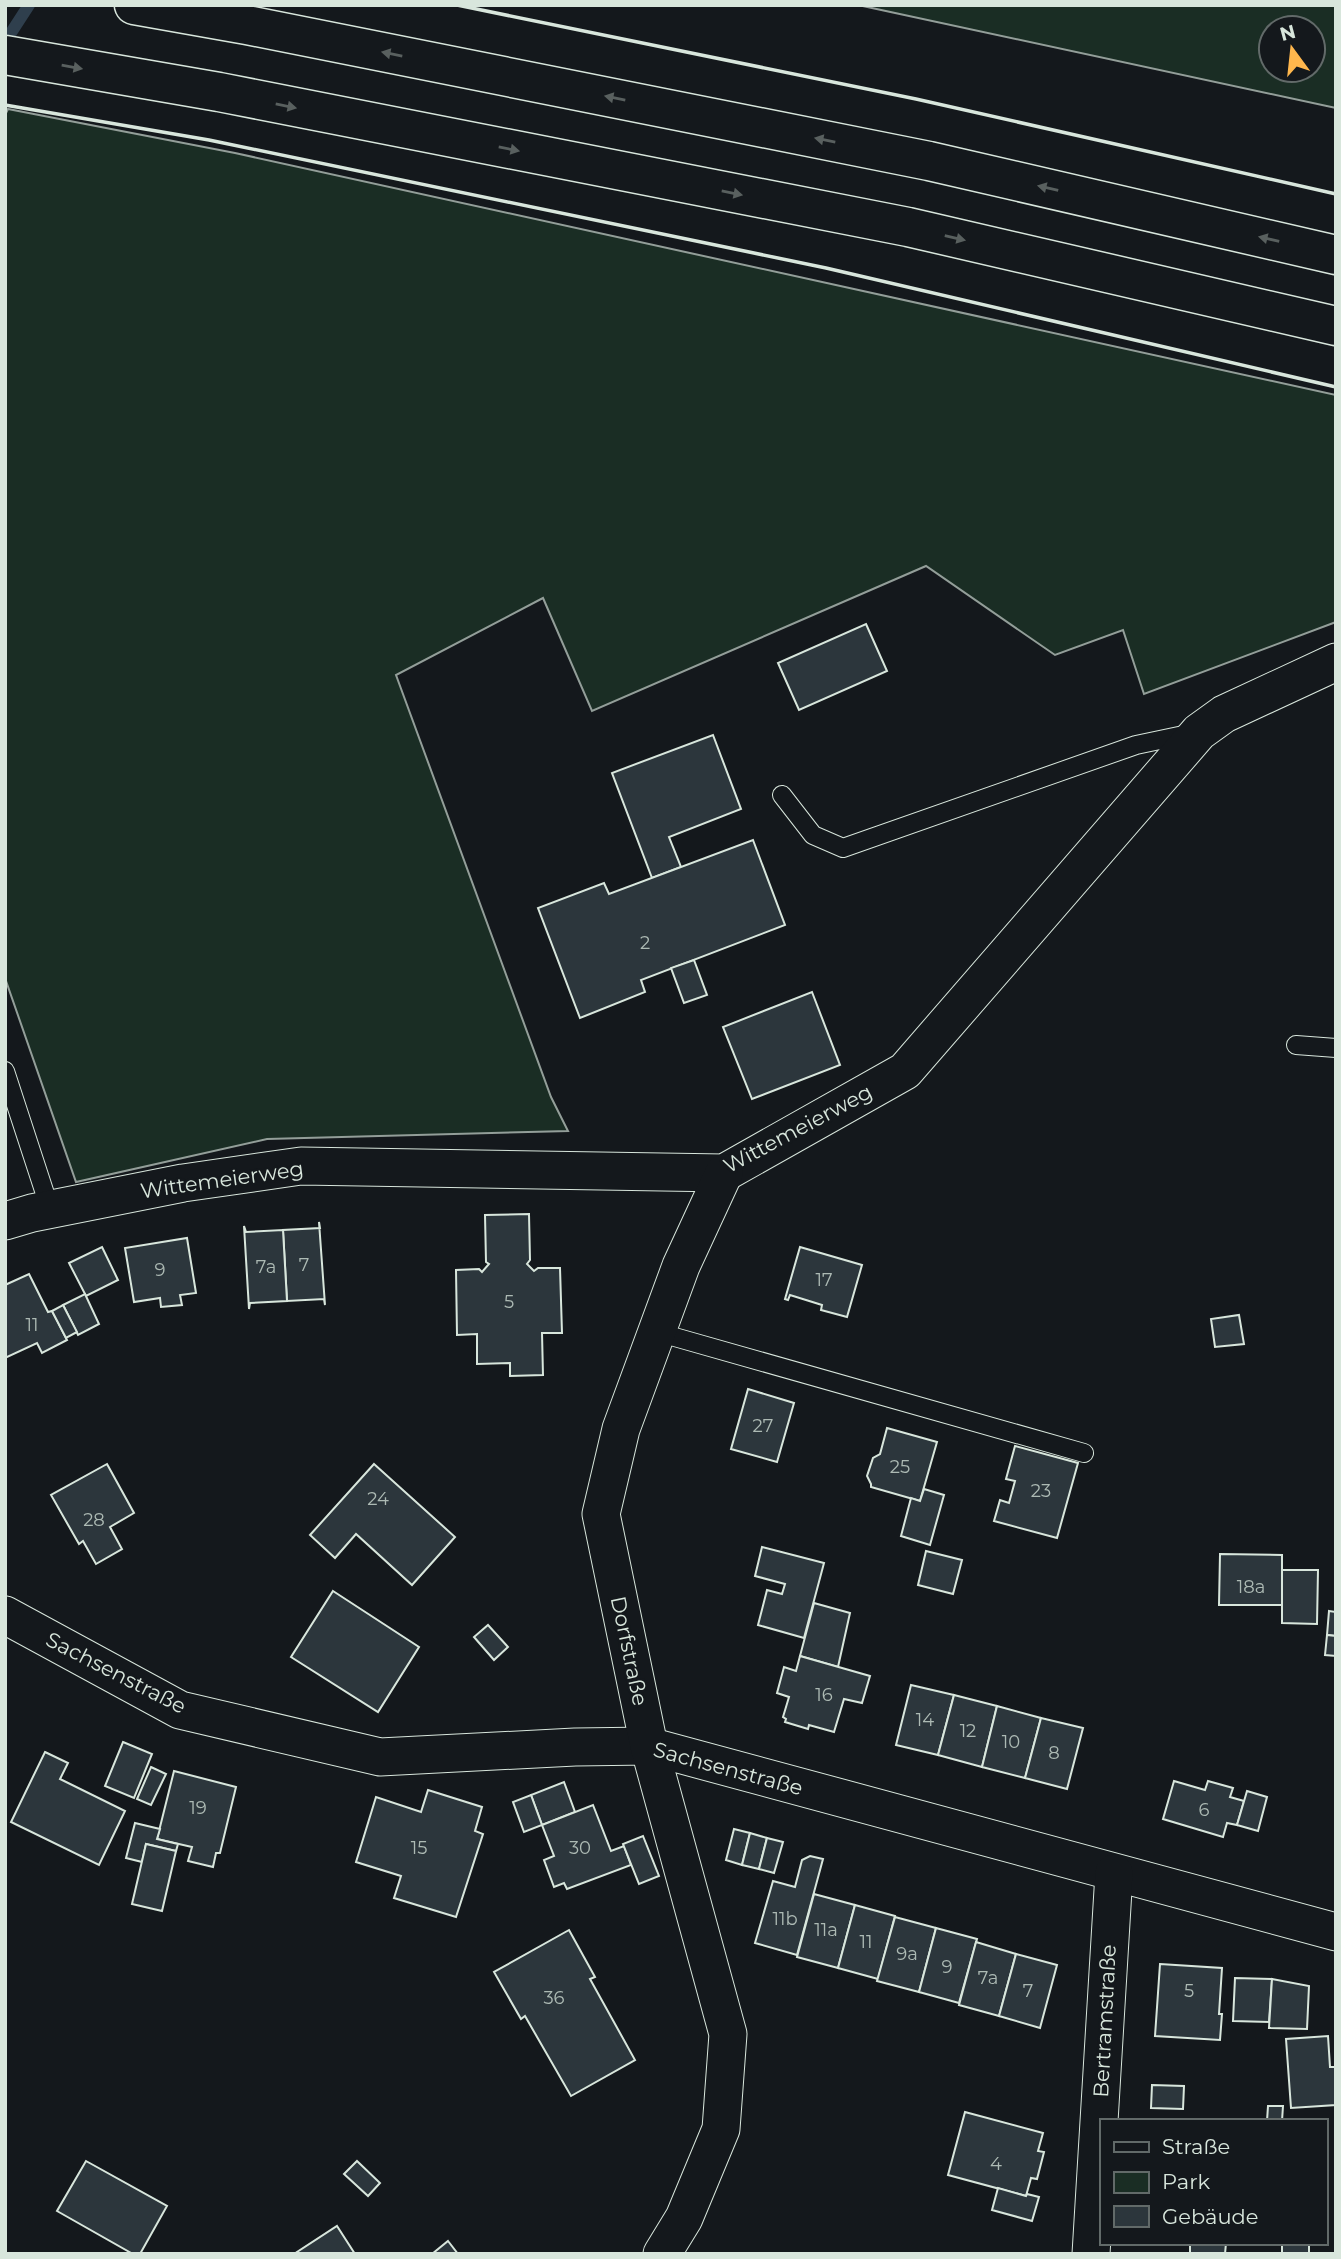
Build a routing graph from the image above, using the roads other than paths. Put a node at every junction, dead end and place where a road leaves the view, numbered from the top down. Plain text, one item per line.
1 (134, 5) edge
2 (5, 55) edge
3 (1336, 255) edge
4 (1336, 326) edge
5 (1336, 662) edge
6 (1199, 732) junction
7 (782, 795) dead end
8 (1296, 1045) dead end
9 (1336, 1048) edge
10 (5, 1071) edge
11 (724, 1172) junction
12 (50, 1209) junction
13 (5, 1221) edge
14 (657, 1332) junction
15 (1084, 1453) dead end
16 (5, 1615) edge
17 (649, 1746) junction
18 (1114, 1873) junction
19 (1336, 1932) edge
20 (662, 2254) edge
21 (1091, 2254) edge

3 -> 1 highway
2 -> 4 highway
5 - 6 street, Wittemeierweg
6 - 7 lane
6 - 11 street, Wittemeierweg
8 - 9 lane
10 - 12 lane
11 - 12 street, Wittemeierweg
11 - 14 street, Dorfstraße
12 - 13 street, Wittemeierweg
14 - 15 lane
14 - 17 street, Dorfstraße
16 - 17 street, Sachsenstraße
17 - 18 street, Sachsenstraße
17 - 20 street, Dorfstraße
18 - 19 street, Sachsenstraße
18 - 21 street, Bertramstraße

